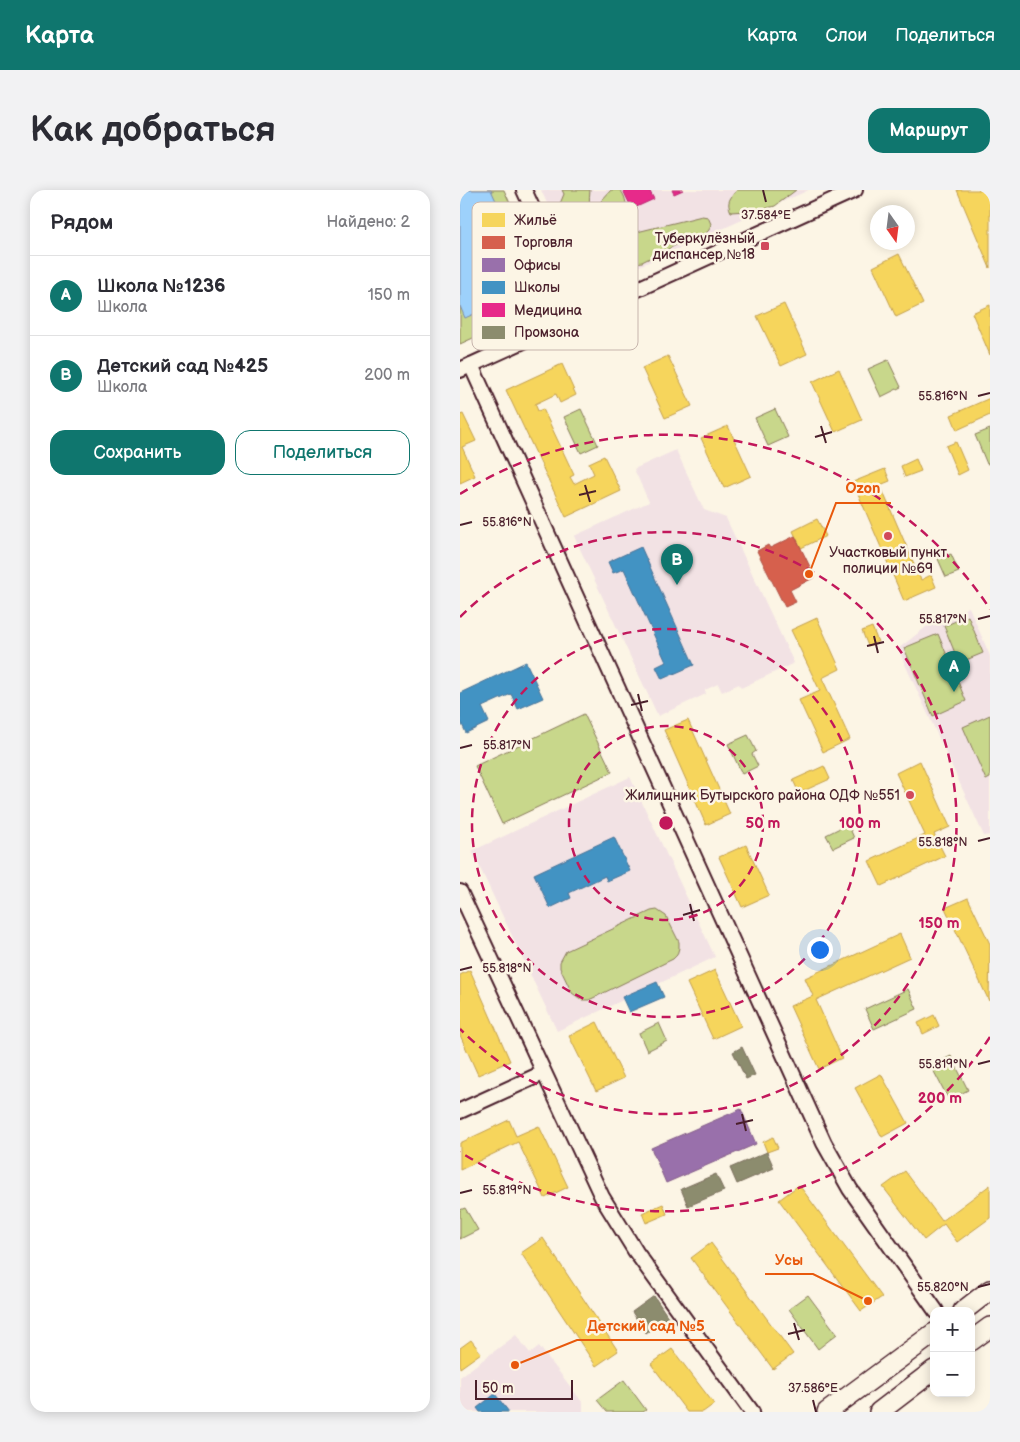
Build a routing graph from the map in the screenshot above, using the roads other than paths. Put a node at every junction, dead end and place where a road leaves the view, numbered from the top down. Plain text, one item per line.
1 (524, 190) edge
2 (855, 190) edge
3 (530, 202) edge
4 (638, 288) edge
5 (504, 350) edge
6 (465, 368) edge
7 (460, 892) edge
8 (543, 1073) junction
9 (460, 1111) edge
10 (990, 1290) edge
11 (933, 1307) edge
12 (968, 1307) edge
13 (990, 1327) edge
14 (930, 1335) edge
15 (975, 1338) edge
16 (930, 1373) edge
17 (752, 1412) edge
18 (827, 1412) edge
19 (879, 1412) edge

1 - 3 street
2 - 4 street
5 - 6 street
6 - 11 street
7 - 8 street
8 - 9 street
8 - 17 street
10 - 12 street
13 - 15 street
14 - 18 street
16 - 19 street

